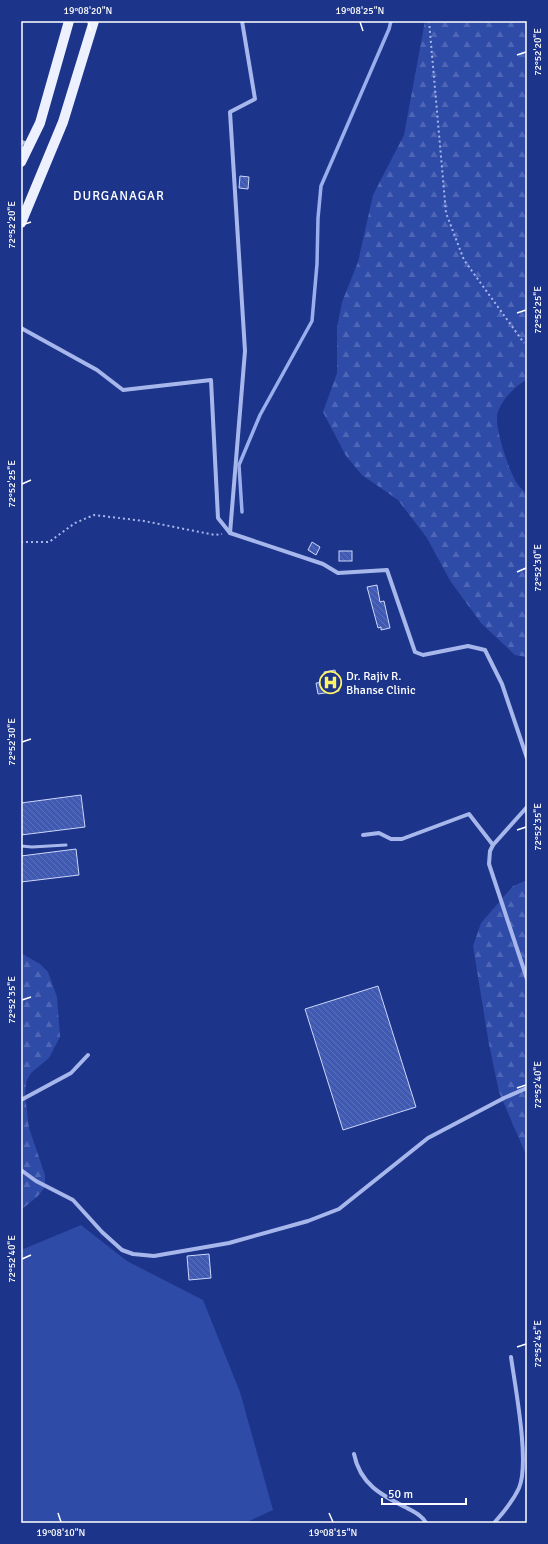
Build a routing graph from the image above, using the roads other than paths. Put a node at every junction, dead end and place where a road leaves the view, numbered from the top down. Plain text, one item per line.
1 (69, 21) edge
2 (94, 21) edge
3 (242, 21) edge
4 (25, 143) edge
5 (21, 162) edge
6 (21, 222) edge
7 (21, 328) edge
8 (230, 533) junction
9 (527, 758) edge
10 (527, 807) edge
11 (362, 835) dead end
12 (66, 845) dead end
13 (493, 845) junction
14 (21, 846) edge
15 (527, 979) edge
16 (88, 1055) dead end
17 (527, 1088) edge
18 (21, 1100) edge
19 (21, 1170) edge
20 (511, 1357) dead end
21 (354, 1454) dead end
22 (426, 1523) edge
23 (494, 1523) edge

1 - 4 main road
2 - 6 main road
3 - 8 street
4 - 5 main road
7 - 8 street
8 - 9 street
10 - 13 street
11 - 13 street
12 - 14 lane
13 - 15 street
16 - 18 street
17 - 19 street
20 - 23 street
21 - 22 street

